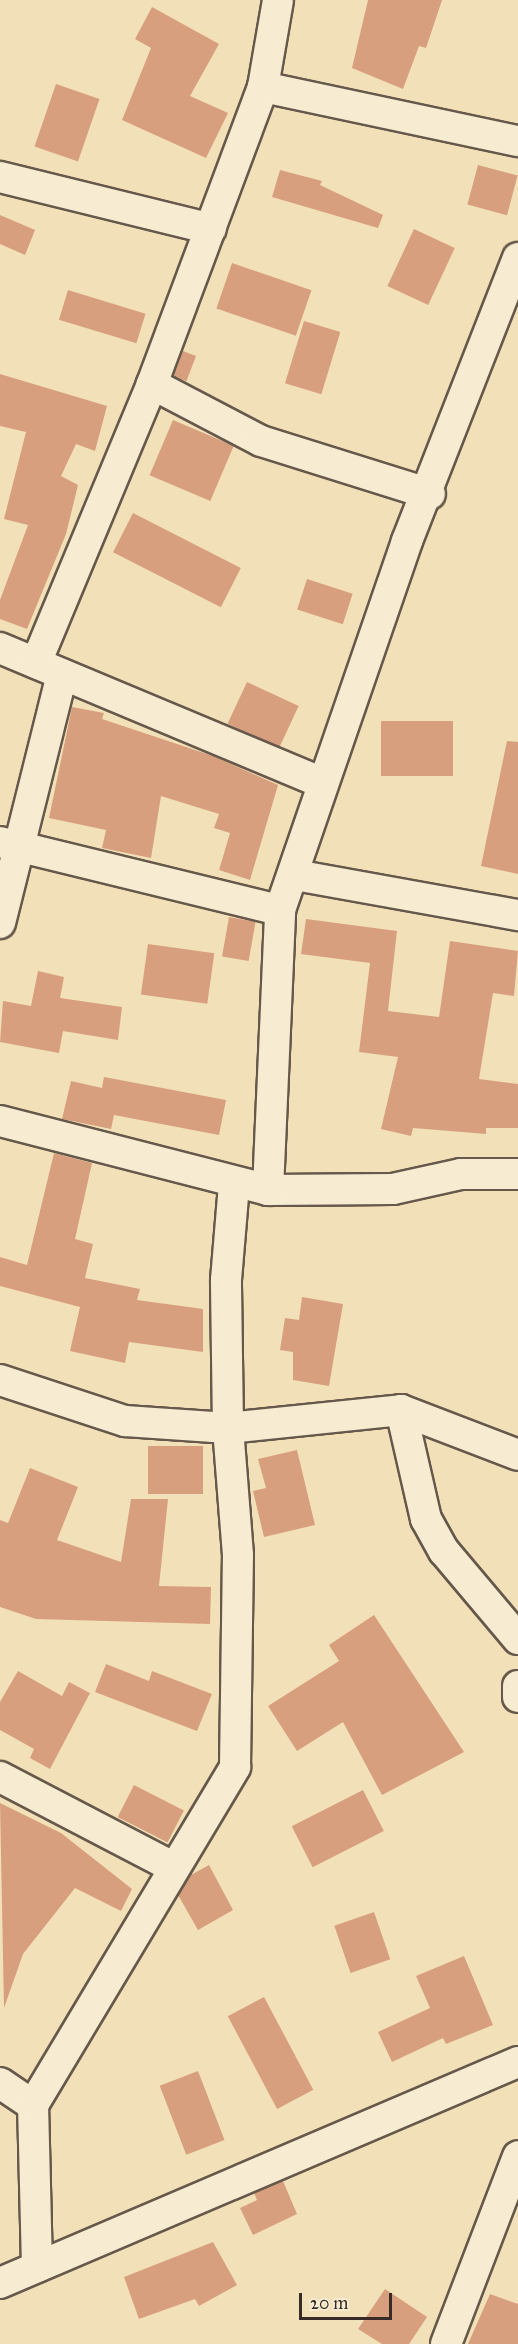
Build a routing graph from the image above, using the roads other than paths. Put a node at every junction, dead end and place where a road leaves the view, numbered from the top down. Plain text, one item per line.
1 (278, 0) edge
2 (263, 87) junction
3 (518, 141) edge
4 (0, 177) edge
5 (211, 229) junction
6 (518, 258) edge
7 (152, 384) junction
8 (430, 494) junction
9 (0, 648) edge
10 (49, 669) junction
11 (321, 782) junction
12 (10, 845) edge
13 (295, 875) junction
14 (280, 910) junction
15 (518, 915) edge
16 (0, 923) edge
17 (0, 1121) edge
18 (518, 1174) edge
19 (234, 1184) junction
20 (268, 1190) junction
21 (0, 1380) edge
22 (401, 1410) junction
23 (228, 1428) junction
24 (518, 1455) edge
25 (518, 1639) edge
26 (518, 1686) edge
27 (518, 1697) edge
28 (0, 1777) edge
29 (173, 1866) junction
30 (518, 2062) edge
31 (0, 2083) edge
32 (33, 2105) junction
33 (518, 2156) edge
34 (37, 2267) junction
35 (0, 2283) edge
36 (446, 2344) edge

1 - 2 street
2 - 3 street
2 - 5 street
4 - 5 street
5 - 7 street
6 - 8 street
7 - 8 street
7 - 10 street
8 - 11 street
9 - 10 street
10 - 11 street
10 - 12 street
11 - 13 street
12 - 14 street
12 - 16 street
13 - 14 street
13 - 15 street
14 - 20 street
17 - 19 street
18 - 20 street
19 - 20 street
19 - 23 street
21 - 23 street
22 - 23 street
22 - 24 street
22 - 25 street
23 - 29 street
26 - 27 street
28 - 29 street
29 - 32 street
30 - 34 street
31 - 32 street
32 - 34 street
33 - 36 street
34 - 35 street

